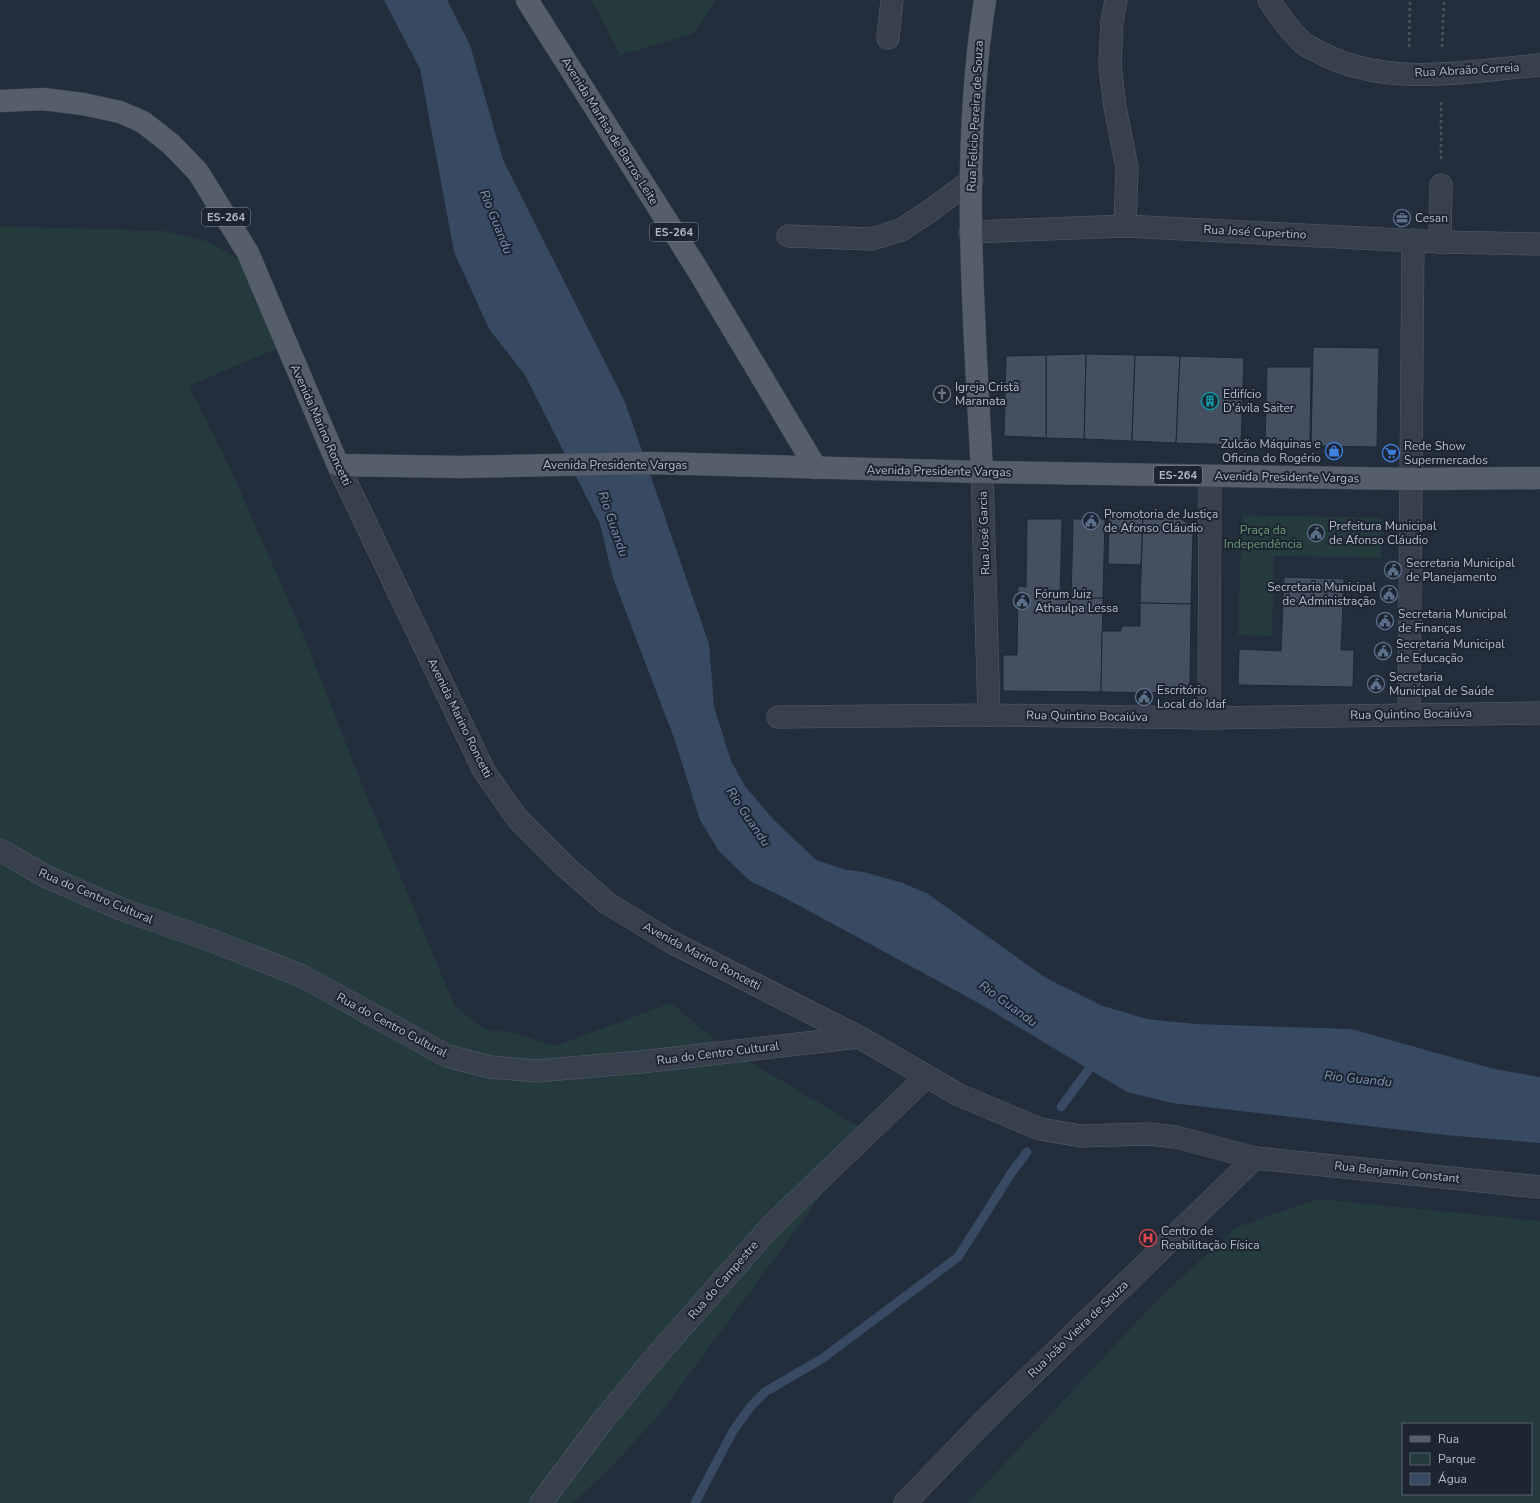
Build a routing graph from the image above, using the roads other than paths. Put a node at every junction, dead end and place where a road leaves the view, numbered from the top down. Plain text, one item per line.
1 (527, 0) edge
2 (892, 0) edge
3 (985, 0) edge
4 (1116, 0) edge
5 (1269, 0) edge
6 (888, 38) dead end
7 (1540, 66) edge
8 (0, 101) edge
9 (972, 180) junction
10 (1441, 185) dead end
11 (1125, 226) junction
12 (970, 232) junction
13 (788, 236) dead end
14 (1413, 240) junction
15 (1440, 242) junction
16 (1540, 244) edge
17 (338, 465) junction
18 (816, 468) junction
19 (982, 472) junction
20 (1210, 476) junction
21 (1540, 478) edge
22 (1412, 479) junction
23 (1540, 713) edge
24 (1409, 714) junction
25 (989, 715) junction
26 (778, 717) dead end
27 (1209, 718) junction
28 (0, 850) edge
29 (860, 1037) junction
30 (926, 1077) junction
31 (1255, 1158) junction
32 (1540, 1186) edge
33 (541, 1503) edge
34 (905, 1503) edge

1 - 18 main road, Avenida Marfisa de Barros Leite / ES-264
2 - 6 street
3 - 9 main road, Rua Felicio Pereira de Souza
4 - 11 street
5 - 7 street, Rua Abraão Correia
8 - 17 main road, Avenida Marino Roncetti / ES-264
9 - 12 main road, Rua Felicio Pereira de Souza
9 - 13 street
10 - 15 street
11 - 12 street, Rua José Cupertino
11 - 14 street, Rua José Cupertino
12 - 19 main road, Rua José Garcia
14 - 15 street, Rua José Cupertino
14 - 22 street
15 - 16 street, Rua José Cupertino
17 - 18 main road, Avenida Presidente Vargas / ES-264
17 - 29 street, Avenida Marino Roncetti
18 - 19 main road, Avenida Presidente Vargas / ES-264
19 - 20 main road, Avenida Presidente Vargas / ES-264
19 - 25 street, Rua José Garcia
20 - 22 main road, Avenida Presidente Vargas / ES-264
20 - 27 street
21 - 22 main road, Avenida Presidente Vargas / ES-264
22 - 24 street
23 - 24 street, Rua Quintino Bocaiúva
24 - 27 street, Rua Quintino Bocaiúva
25 - 26 street, Rua Quintino Bocaiúva
25 - 27 street, Rua Quintino Bocaiúva
28 - 29 street, Rua do Centro Cultural
29 - 30 street, Avenida Marino Roncetti
30 - 31 street, Avenida Marino Roncetti
30 - 33 street, Rua do Campestre
31 - 32 street, Rua Benjamin Constant
31 - 34 street, Rua João Vieira de Souza

